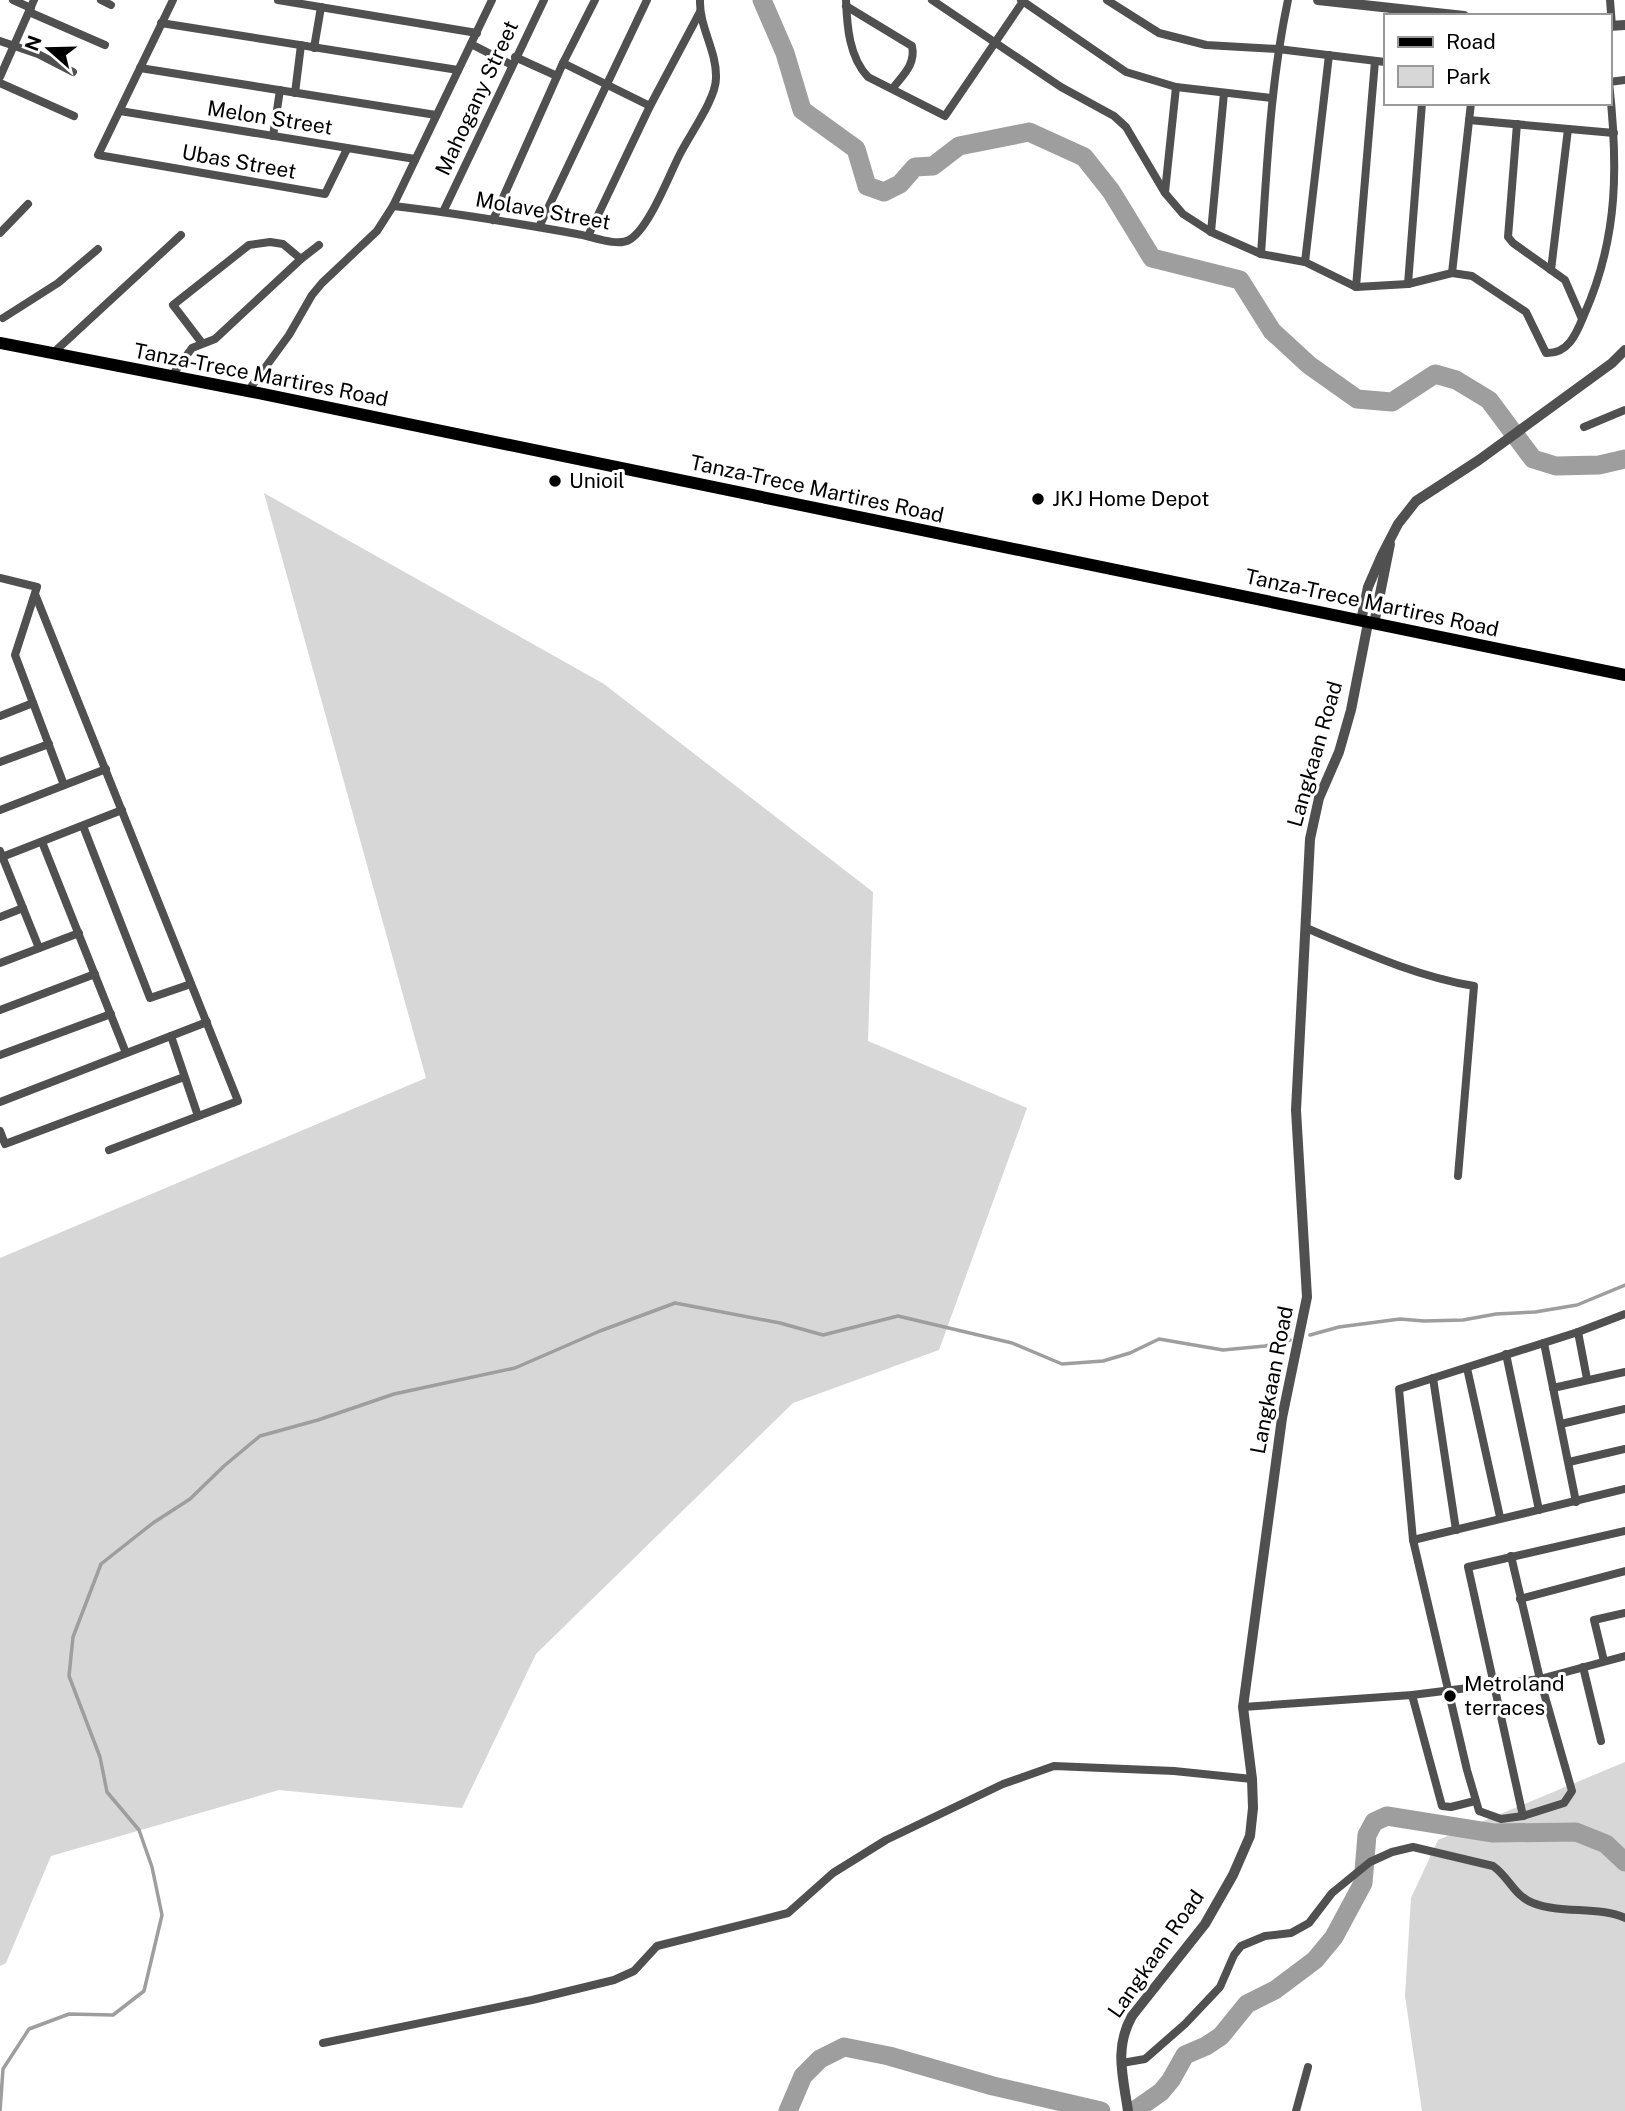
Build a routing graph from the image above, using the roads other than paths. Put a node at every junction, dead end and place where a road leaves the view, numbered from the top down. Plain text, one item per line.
1 (13, 0) edge
2 (101, 0) edge
3 (173, 0) edge
4 (278, 0) edge
5 (492, 0) edge
6 (544, 0) edge
7 (595, 0) edge
8 (647, 0) edge
9 (700, 0) edge
10 (932, 0) edge
11 (1022, 0) edge
12 (1107, 0) edge
13 (1288, 0) edge
14 (1318, 0) edge
15 (846, 3) edge
16 (111, 5) dead end
17 (334, 5) edge
18 (31, 7) edge
19 (321, 7) junction
20 (700, 12) junction
21 (1446, 14) edge
22 (161, 23) junction
23 (1625, 25) edge
24 (1611, 26) edge
25 (477, 33) junction
26 (0, 41) edge
27 (995, 43) junction
28 (471, 44) junction
29 (105, 45) dead end
30 (301, 45) junction
31 (13, 47) junction
32 (314, 48) junction
33 (1278, 49) junction
34 (1329, 55) junction
35 (513, 61) junction
36 (1376, 61) junction
37 (1384, 62) edge
38 (563, 63) junction
39 (140, 68) junction
40 (458, 70) junction
41 (73, 72) dead end
42 (557, 76) junction
43 (0, 77) edge
44 (0, 83) edge
45 (606, 84) junction
46 (892, 88) junction
47 (1176, 88) junction
48 (280, 90) junction
49 (295, 93) junction
50 (1224, 93) junction
51 (1272, 98) junction
52 (1611, 102) edge
53 (1422, 105) edge
54 (1471, 105) edge
55 (650, 106) junction
56 (120, 111) junction
57 (436, 115) junction
58 (74, 116) dead end
59 (1469, 120) junction
60 (1517, 124) junction
61 (1568, 129) junction
62 (1614, 133) junction
63 (274, 136) junction
64 (347, 149) junction
65 (415, 159) junction
66 (1165, 194) junction
67 (29, 204) dead end
68 (393, 206) junction
69 (443, 212) junction
70 (493, 220) junction
71 (539, 227) junction
72 (1211, 232) junction
73 (0, 233) edge
74 (181, 235) dead end
75 (588, 236) junction
76 (319, 245) dead end
77 (98, 249) dead end
78 (1261, 254) junction
79 (301, 259) junction
80 (1305, 262) junction
81 (1551, 270) junction
82 (1452, 273) junction
83 (1408, 284) junction
84 (1356, 288) junction
85 (3, 318) dead end
86 (1582, 319) junction
87 (0, 343) edge
88 (202, 343) junction
89 (1625, 349) edge
90 (52, 354) junction
91 (171, 377) junction
92 (248, 391) junction
93 (1625, 410) edge
94 (1584, 427) dead end
95 (1390, 544) junction
96 (0, 578) edge
97 (35, 594) junction
98 (1365, 600) junction
99 (1379, 602) junction
100 (1368, 623) junction
101 (1625, 675) edge
102 (33, 703) junction
103 (0, 716) edge
104 (49, 744) junction
105 (0, 762) edge
106 (106, 769) junction
107 (64, 785) junction
108 (0, 810) edge
109 (122, 810) junction
110 (83, 826) junction
111 (42, 842) junction
112 (1, 854) edge
113 (23, 908) junction
114 (0, 917) edge
115 (1306, 928) junction
116 (79, 933) junction
117 (39, 948) junction
118 (0, 963) edge
119 (95, 974) junction
120 (191, 984) junction
121 (0, 1010) edge
122 (111, 1014) junction
123 (207, 1022) junction
124 (170, 1036) junction
125 (126, 1053) junction
126 (0, 1055) edge
127 (184, 1077) junction
128 (0, 1102) edge
129 (198, 1116) junction
130 (0, 1131) edge
131 (109, 1150) dead end
132 (1458, 1176) dead end
133 (1625, 1314) edge
134 (1578, 1332) junction
135 (1544, 1343) junction
136 (1506, 1354) junction
137 (1467, 1368) junction
138 (1625, 1371) edge
139 (1433, 1378) junction
140 (1587, 1379) junction
141 (1553, 1388) junction
142 (1625, 1409) edge
143 (1561, 1424) junction
144 (1625, 1449) edge
145 (1569, 1462) junction
146 (1625, 1489) edge
147 (1576, 1502) junction
148 (1539, 1510) junction
149 (1500, 1517) junction
150 (1456, 1530) junction
151 (1625, 1531) edge
152 (1413, 1540) junction
153 (1511, 1556) junction
154 (1625, 1572) edge
155 (1520, 1600) junction
156 (1625, 1614) edge
157 (1624, 1656) edge
158 (1604, 1661) junction
159 (1583, 1667) junction
160 (1625, 1667) edge
161 (1540, 1679) junction
162 (1495, 1684) junction
163 (1448, 1689) junction
164 (1412, 1695) junction
165 (1242, 1707) junction
166 (1601, 1741) dead end
167 (1252, 1779) junction
168 (1475, 1801) junction
169 (1523, 1815) junction
170 (1625, 1918) edge
171 (323, 2043) dead end
172 (1122, 2063) junction
173 (1308, 2067) dead end
174 (1128, 2111) edge
175 (1296, 2111) edge

1 - 18 street
2 - 16 street
3 - 22 street
4 - 19 street
5 - 25 street
6 - 35 street, Mahogany Street
7 - 38 street
8 - 45 street
9 - 20 street
10 - 27 street
11 - 27 street
11 - 47 street
12 - 33 street
13 - 33 street
14 - 21 street
15 - 46 street
15 - 46 street
17 - 19 street
17 - 25 street
18 - 29 street
18 - 31 street
19 - 32 street
20 - 55 street
20 - 75 street, Molave Street
22 - 30 street
22 - 39 street
23 - 24 street
25 - 28 street
26 - 31 street
27 - 46 street
27 - 66 street
28 - 35 street
28 - 40 street
30 - 32 street
30 - 49 street
31 - 41 street
31 - 43 street
32 - 40 street
33 - 34 street
33 - 51 street
34 - 36 street
34 - 80 street
35 - 42 street
35 - 69 street, Mahogany Street
36 - 37 street
36 - 84 street
38 - 42 street
38 - 45 street
39 - 48 street
39 - 56 street
40 - 57 street
42 - 70 street
44 - 58 street
45 - 55 street
45 - 71 street
47 - 50 street
47 - 66 street
48 - 49 street
48 - 63 street
49 - 57 street
50 - 51 street
50 - 72 street
51 - 78 street
52 - 62 street
53 - 83 street
54 - 59 street
55 - 75 street
56 - 63 street, Melon Street
56 - 64 street, Ubas Street
57 - 65 street
59 - 60 street
59 - 82 street
60 - 61 street
60 - 81 street
61 - 62 street
61 - 81 street
62 - 86 street
63 - 64 street, Melon Street
64 - 65 street, Melon Street
65 - 68 street
66 - 72 street
67 - 73 street
68 - 69 street, Molave Street
68 - 92 street
69 - 70 street, Molave Street
70 - 71 street, Molave Street
71 - 75 street, Molave Street
72 - 78 street
74 - 90 street
76 - 79 street
77 - 85 street
78 - 80 street
79 - 88 street
79 - 88 street
80 - 84 street
81 - 86 street
82 - 83 street
82 - 86 street
83 - 84 street
87 - 90 main road, Tanza-Trece Martires Road
88 - 91 street
89 - 95 street
90 - 91 main road, Tanza-Trece Martires Road
91 - 92 main road, Tanza-Trece Martires Road
92 - 100 main road, Tanza-Trece Martires Road
93 - 94 street
95 - 98 street
95 - 99 street
96 - 97 street
97 - 102 street
97 - 106 street
98 - 99 street
98 - 100 street
99 - 100 street
100 - 101 main road, Tanza-Trece Martires Road
100 - 115 street, Langkaan Road
102 - 103 street
102 - 104 street
104 - 105 street
104 - 107 street
106 - 107 street
106 - 109 street
107 - 108 street
109 - 110 street
109 - 120 street
110 - 111 street
110 - 120 street
111 - 112 street
111 - 116 street
112 - 113 street
113 - 114 street
113 - 117 street
115 - 132 street
115 - 165 street, Langkaan Road
116 - 117 street
116 - 119 street
117 - 118 street
119 - 121 street
119 - 122 street
120 - 123 street
122 - 125 street
122 - 126 street
123 - 124 street
123 - 129 street
124 - 125 street
124 - 127 street
125 - 128 street
127 - 129 street
127 - 130 street
129 - 131 street
133 - 134 street
134 - 135 street
134 - 140 street
135 - 136 street
135 - 141 street
136 - 137 street
136 - 148 street
137 - 139 street
137 - 149 street
138 - 140 street
139 - 150 street
139 - 152 street
140 - 141 street
141 - 143 street
142 - 143 street
143 - 145 street
144 - 145 street
145 - 147 street
146 - 147 street
147 - 148 street
148 - 149 street
149 - 150 street
150 - 152 street
151 - 153 street
152 - 163 street
153 - 155 street
153 - 162 street
154 - 155 street
155 - 161 street
156 - 158 street
157 - 158 street
157 - 160 street
158 - 159 street
159 - 161 street
159 - 166 street
161 - 162 street
161 - 169 street
162 - 163 street
162 - 169 street
163 - 164 street
163 - 168 street
164 - 165 street
164 - 168 street
165 - 167 street, Langkaan Road
167 - 171 street
167 - 172 street, Langkaan Road
168 - 169 street
170 - 172 street
172 - 174 street, Langkaan Road
173 - 175 street

